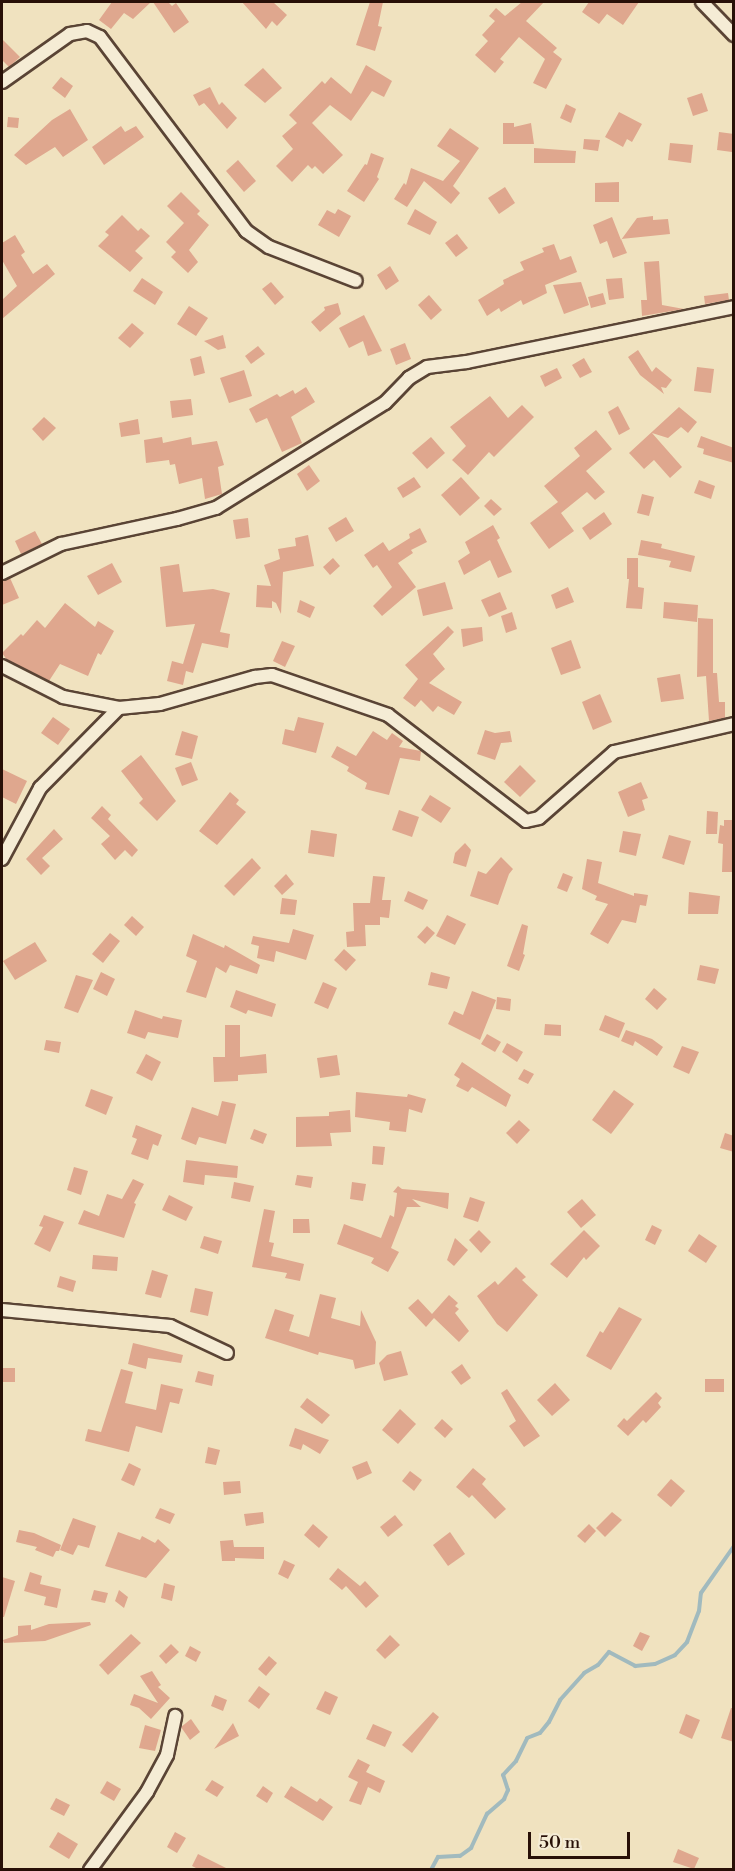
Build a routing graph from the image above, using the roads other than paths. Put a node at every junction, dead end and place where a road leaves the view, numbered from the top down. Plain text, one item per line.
1 (702, 2) edge
2 (734, 35) edge
3 (2, 82) edge
4 (356, 281) dead end
5 (734, 307) edge
6 (2, 573) edge
7 (2, 666) edge
8 (119, 708) junction
9 (734, 724) edge
10 (2, 858) edge
11 (2, 1310) edge
12 (227, 1353) dead end
13 (175, 1716) dead end
14 (90, 1869) edge

1 - 2 street
3 - 4 street
5 - 6 street
7 - 8 street
8 - 9 street
8 - 10 street
11 - 12 street
13 - 14 street

